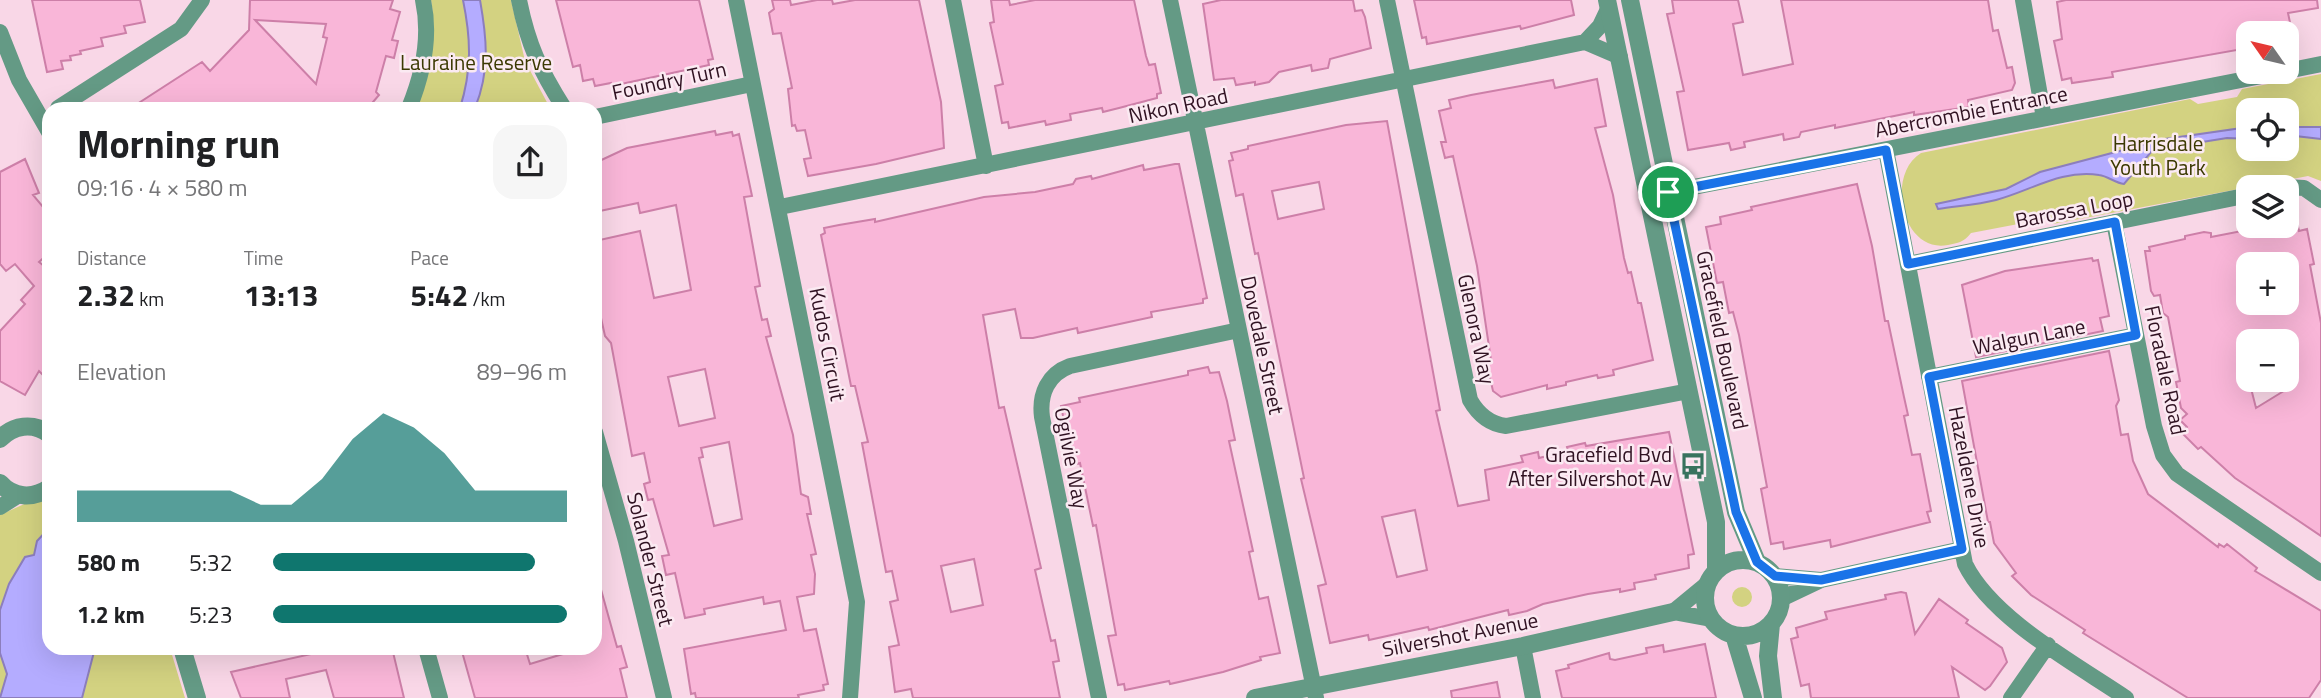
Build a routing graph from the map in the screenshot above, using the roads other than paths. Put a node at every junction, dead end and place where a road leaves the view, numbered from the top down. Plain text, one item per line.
1 (202, 0) edge
2 (423, 0) edge
3 (520, 0) edge
4 (736, 0) edge
5 (953, 0) edge
6 (1170, 0) edge
7 (1387, 0) edge
8 (2023, 0) edge
9 (1608, 4) edge
10 (1634, 4) edge
11 (0, 32) edge
12 (1585, 42) junction
13 (1620, 58) junction
14 (2321, 64) edge
15 (2300, 68) edge
16 (1402, 79) junction
17 (2236, 81) edge
18 (752, 84) junction
19 (67, 102) edge
20 (411, 102) edge
21 (560, 102) edge
22 (42, 116) edge
23 (602, 116) edge
24 (2044, 118) junction
25 (1195, 123) junction
26 (1886, 150) junction
27 (986, 166) junction
28 (2299, 189) edge
29 (1668, 192) junction
30 (2236, 198) edge
31 (2321, 200) edge
32 (780, 207) junction
33 (2115, 222) junction
34 (1908, 264) junction
35 (1239, 330) junction
36 (2136, 335) junction
37 (1929, 377) junction
38 (1689, 391) junction
39 (0, 423) edge
40 (38, 427) edge
41 (0, 439) edge
42 (602, 457) edge
43 (0, 483) edge
44 (42, 492) edge
45 (19, 495) junction
46 (0, 507) edge
47 (1962, 549) junction
48 (1757, 562) junction
49 (2321, 573) edge
50 (1775, 576) junction
51 (1712, 578) junction
52 (1821, 580) junction
53 (1781, 599) junction
54 (1672, 612) junction
55 (1711, 618) junction
56 (1771, 624) junction
57 (1734, 635) junction
58 (2048, 645) junction
59 (1523, 646) junction
60 (184, 655) edge
61 (428, 655) edge
62 (1315, 692) edge
63 (197, 698) edge
64 (440, 698) edge
65 (664, 698) edge
66 (850, 698) edge
67 (1099, 698) edge
68 (1255, 698) edge
69 (1533, 698) edge
70 (1753, 698) edge
71 (1773, 698) edge
72 (2011, 698) edge
73 (2126, 698) edge

1 - 19 street
2 - 20 street
3 - 21 street
4 - 18 street, Kudos Circuit
5 - 27 street
6 - 25 street, Dovedale Street
7 - 16 street, Glenora Way
8 - 24 street
9 - 12 street
9 - 13 street, Gracefield Boulevard
10 - 29 street, Gracefield Boulevard
11 - 22 street
12 - 13 street
12 - 16 street, Nikon Road
13 - 38 street, Gracefield Boulevard
14 - 15 street, Abercrombie Entrance
16 - 25 street, Nikon Road
16 - 38 street, Glenora Way
17 - 24 street, Abercrombie Entrance
18 - 23 street, Foundry Turn
18 - 32 street, Kudos Circuit
24 - 26 street, Abercrombie Entrance
25 - 27 street, Nikon Road
25 - 35 street, Dovedale Street
26 - 29 street, Abercrombie Entrance
26 - 34 street, Hazeldene Drive
27 - 32 street, Nikon Road
28 - 31 street
29 - 48 street, Gracefield Boulevard
30 - 33 street, Barossa Loop
32 - 66 street, Kudos Circuit
33 - 34 street, Barossa Loop
33 - 36 street, Floradale Road
34 - 37 street, Hazeldene Drive
35 - 62 street, Dovedale Street
35 - 67 street, Ogilvie Way
36 - 37 street, Walgun Lane
36 - 49 street, Floradale Road
37 - 47 street, Hazeldene Drive
38 - 51 street, Gracefield Boulevard
39 - 40 street
40 - 41 street
42 - 65 street, Solander Street
43 - 45 street
44 - 45 street
45 - 46 street
47 - 52 street
47 - 58 street, Hazeldene Drive
48 - 50 street
48 - 51 street
50 - 52 street
50 - 53 street
51 - 54 street, Silvershot Avenue
51 - 55 street
52 - 53 street
53 - 56 street
54 - 55 street, Silvershot Avenue
54 - 59 street, Silvershot Avenue
55 - 57 street
56 - 57 street
56 - 71 street
57 - 70 street
58 - 72 street
58 - 73 street, Hazeldene Drive
59 - 62 street, Silvershot Avenue
59 - 69 street
60 - 63 street
61 - 64 street
62 - 68 street, Silvershot Avenue

